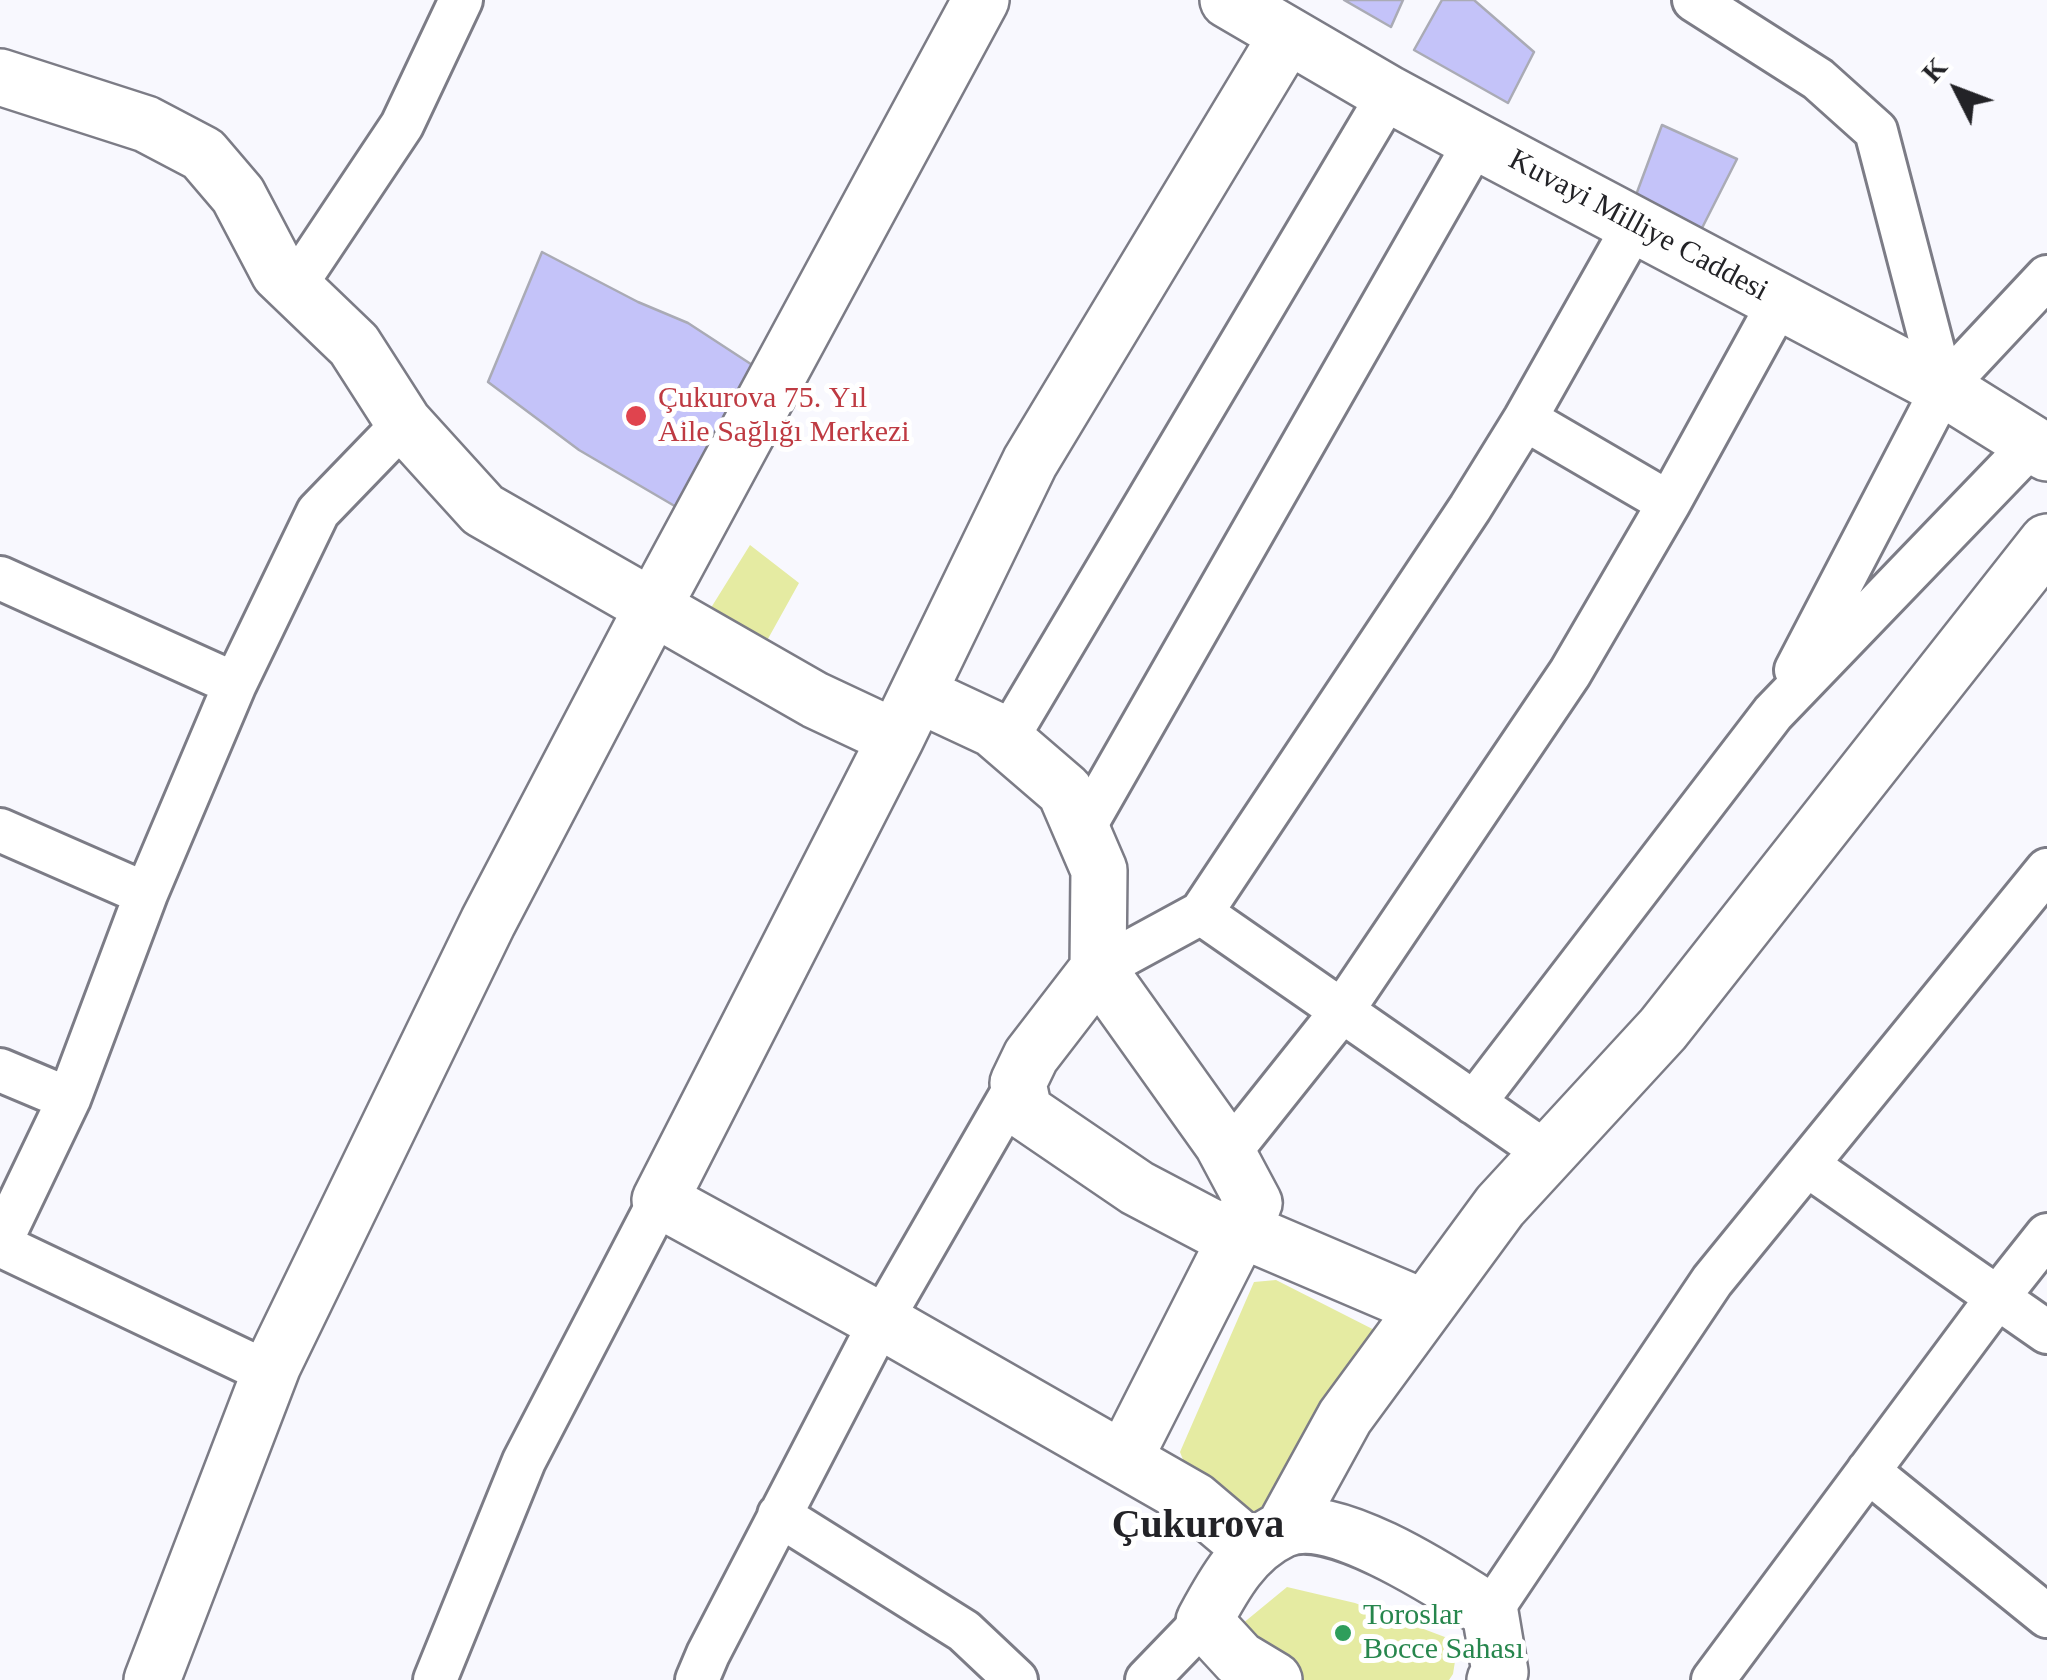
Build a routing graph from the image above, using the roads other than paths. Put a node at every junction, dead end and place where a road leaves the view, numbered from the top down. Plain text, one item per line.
1 (461, 0) edge
2 (981, 0) edge
3 (1228, 0) edge
4 (1694, 0) edge
5 (1287, 36) junction
6 (0, 77) edge
7 (1389, 94) junction
8 (1476, 141) junction
9 (1635, 224) junction
10 (2047, 277) edge
11 (294, 287) junction
12 (1780, 301) junction
13 (1943, 388) junction
14 (1525, 419) junction
15 (404, 422) junction
16 (2039, 449) edge
17 (1669, 503) junction
18 (2047, 542) edge
19 (0, 578) edge
20 (653, 607) junction
21 (235, 684) junction
22 (1773, 714) junction
23 (907, 716) junction
24 (1006, 740) junction
25 (0, 830) edge
26 (1082, 831) junction
27 (2047, 870) edge
28 (146, 894) junction
29 (1202, 912) junction
30 (1098, 970) junction
31 (1342, 1011) junction
32 (0, 1070) edge
33 (1018, 1083) junction
34 (69, 1099) junction
35 (1474, 1103) junction
36 (1228, 1154) junction
37 (1548, 1154) junction
38 (1806, 1165) junction
39 (660, 1200) junction
40 (1240, 1229) junction
41 (2047, 1234) edge
42 (0, 1244) edge
43 (1997, 1298) junction
44 (1426, 1308) junction
45 (881, 1321) junction
46 (2047, 1332) edge
47 (270, 1373) junction
48 (1124, 1458) junction
49 (1868, 1471) junction
50 (780, 1515) junction
51 (1269, 1539) junction
52 (1490, 1612) junction
53 (2047, 1616) edge
54 (1204, 1622) junction
55 (1504, 1677) edge
56 (152, 1680) edge
57 (435, 1680) edge
58 (696, 1680) edge
59 (1016, 1680) edge
60 (1147, 1680) edge
61 (1274, 1680) edge
62 (1713, 1680) edge

1 - 11 street
2 - 20 street
3 - 5 street, Kuvayi Milliye Caddesi
4 - 13 street
5 - 7 street, Kuvayi Milliye Caddesi
5 - 23 street
6 - 11 street
7 - 8 street, Kuvayi Milliye Caddesi
7 - 24 street
8 - 9 street, Kuvayi Milliye Caddesi
8 - 26 street
9 - 12 street, Kuvayi Milliye Caddesi
9 - 14 street
10 - 13 street
11 - 15 street
12 - 13 street, Kuvayi Milliye Caddesi
12 - 17 street
13 - 16 street, Kuvayi Milliye Caddesi
13 - 22 street
14 - 17 street
14 - 29 street
15 - 20 street
15 - 21 street
16 - 22 street
17 - 31 street
18 - 37 street
19 - 21 street
20 - 23 street
20 - 47 street
21 - 28 street
22 - 35 street
23 - 24 street
23 - 39 street
24 - 26 street
25 - 28 street
26 - 30 street
27 - 38 street
28 - 34 street
29 - 30 street
29 - 31 street
30 - 33 street
30 - 36 street
31 - 35 street
31 - 36 street
32 - 34 street
33 - 40 street
33 - 45 street
34 - 42 street
35 - 37 street
36 - 40 street
37 - 44 street
38 - 43 street
38 - 52 street
39 - 45 street
39 - 57 street
40 - 44 street
40 - 48 street
41 - 43 street
42 - 47 street
43 - 46 street
43 - 49 street
44 - 51 street
45 - 48 street
45 - 50 street
47 - 56 street
48 - 51 street
49 - 53 street
49 - 62 street
50 - 58 street
50 - 59 street
51 - 52 street
51 - 54 street
52 - 55 street
54 - 60 street
54 - 61 street

